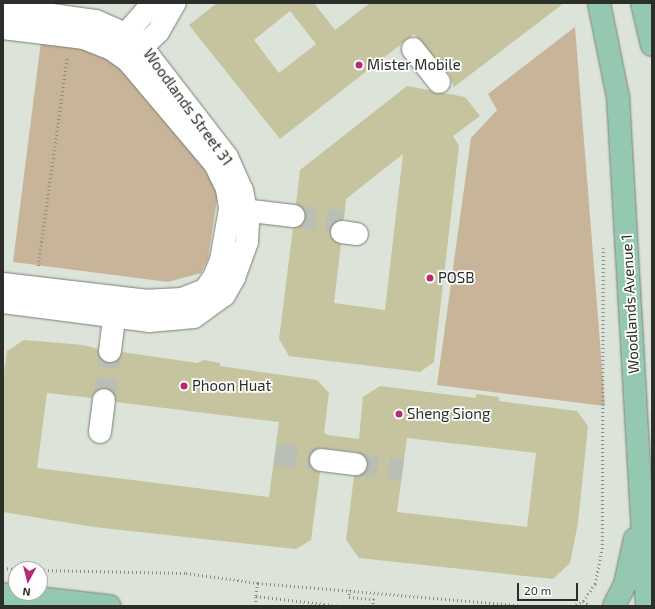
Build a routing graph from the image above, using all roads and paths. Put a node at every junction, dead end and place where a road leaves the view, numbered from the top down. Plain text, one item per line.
1 (170, 3) edge
2 (175, 3) edge
3 (599, 3) edge
4 (642, 3) edge
5 (3, 8) edge
6 (69, 27) edge
7 (3, 28) edge
8 (125, 32) junction
9 (652, 45) edge
10 (413, 49) dead end
11 (128, 52) junction
12 (439, 82) dead end
13 (239, 215) junction
14 (293, 221) tunnel mouth
15 (604, 239) dead end
16 (37, 274) dead end
17 (3, 284) edge
18 (3, 302) edge
19 (116, 307) junction
20 (110, 351) tunnel mouth
21 (104, 400) tunnel mouth
22 (100, 432) dead end
23 (321, 460) tunnel mouth
24 (356, 464) tunnel mouth
25 (640, 511) junction
26 (48, 570) edge
27 (258, 583) junction
28 (350, 590) junction
29 (375, 592) junction
30 (3, 594) edge
31 (256, 596) junction
32 (374, 599) junction
33 (583, 601) junction
34 (109, 606) edge
35 (255, 606) edge
36 (339, 606) edge
37 (373, 606) edge
38 (527, 606) edge
39 (572, 606) edge
40 (590, 606) edge
41 (614, 606) edge
42 (647, 606) edge

1 - 8 street
2 - 11 street
3 - 25 main road, Woodlands Avenue 1
4 - 9 main road
5 - 6 street, Woodlands Street 31
6 - 7 street, Woodlands Street 31
6 - 8 street, Woodlands Street 31
6 - 11 street, Woodlands Street 31
6 - 16 path
8 - 11 street, Woodlands Street 31
10 - 12 street
11 - 13 street, Woodlands Street 31
13 - 14 street
13 - 19 street, Woodlands Street 31
15 - 33 path
17 - 19 street, Woodlands Street 31
18 - 19 street, Woodlands Street 31
19 - 20 street
21 - 22 street
23 - 24 street
25 - 41 main road
25 - 42 main road, Woodlands Avenue 1
26 - 27 path
27 - 28 path
27 - 31 path
28 - 29 path
28 - 32 path
29 - 32 path
29 - 38 path
30 - 34 main road
31 - 35 path
31 - 36 path
32 - 37 path
33 - 39 path
33 - 40 path

